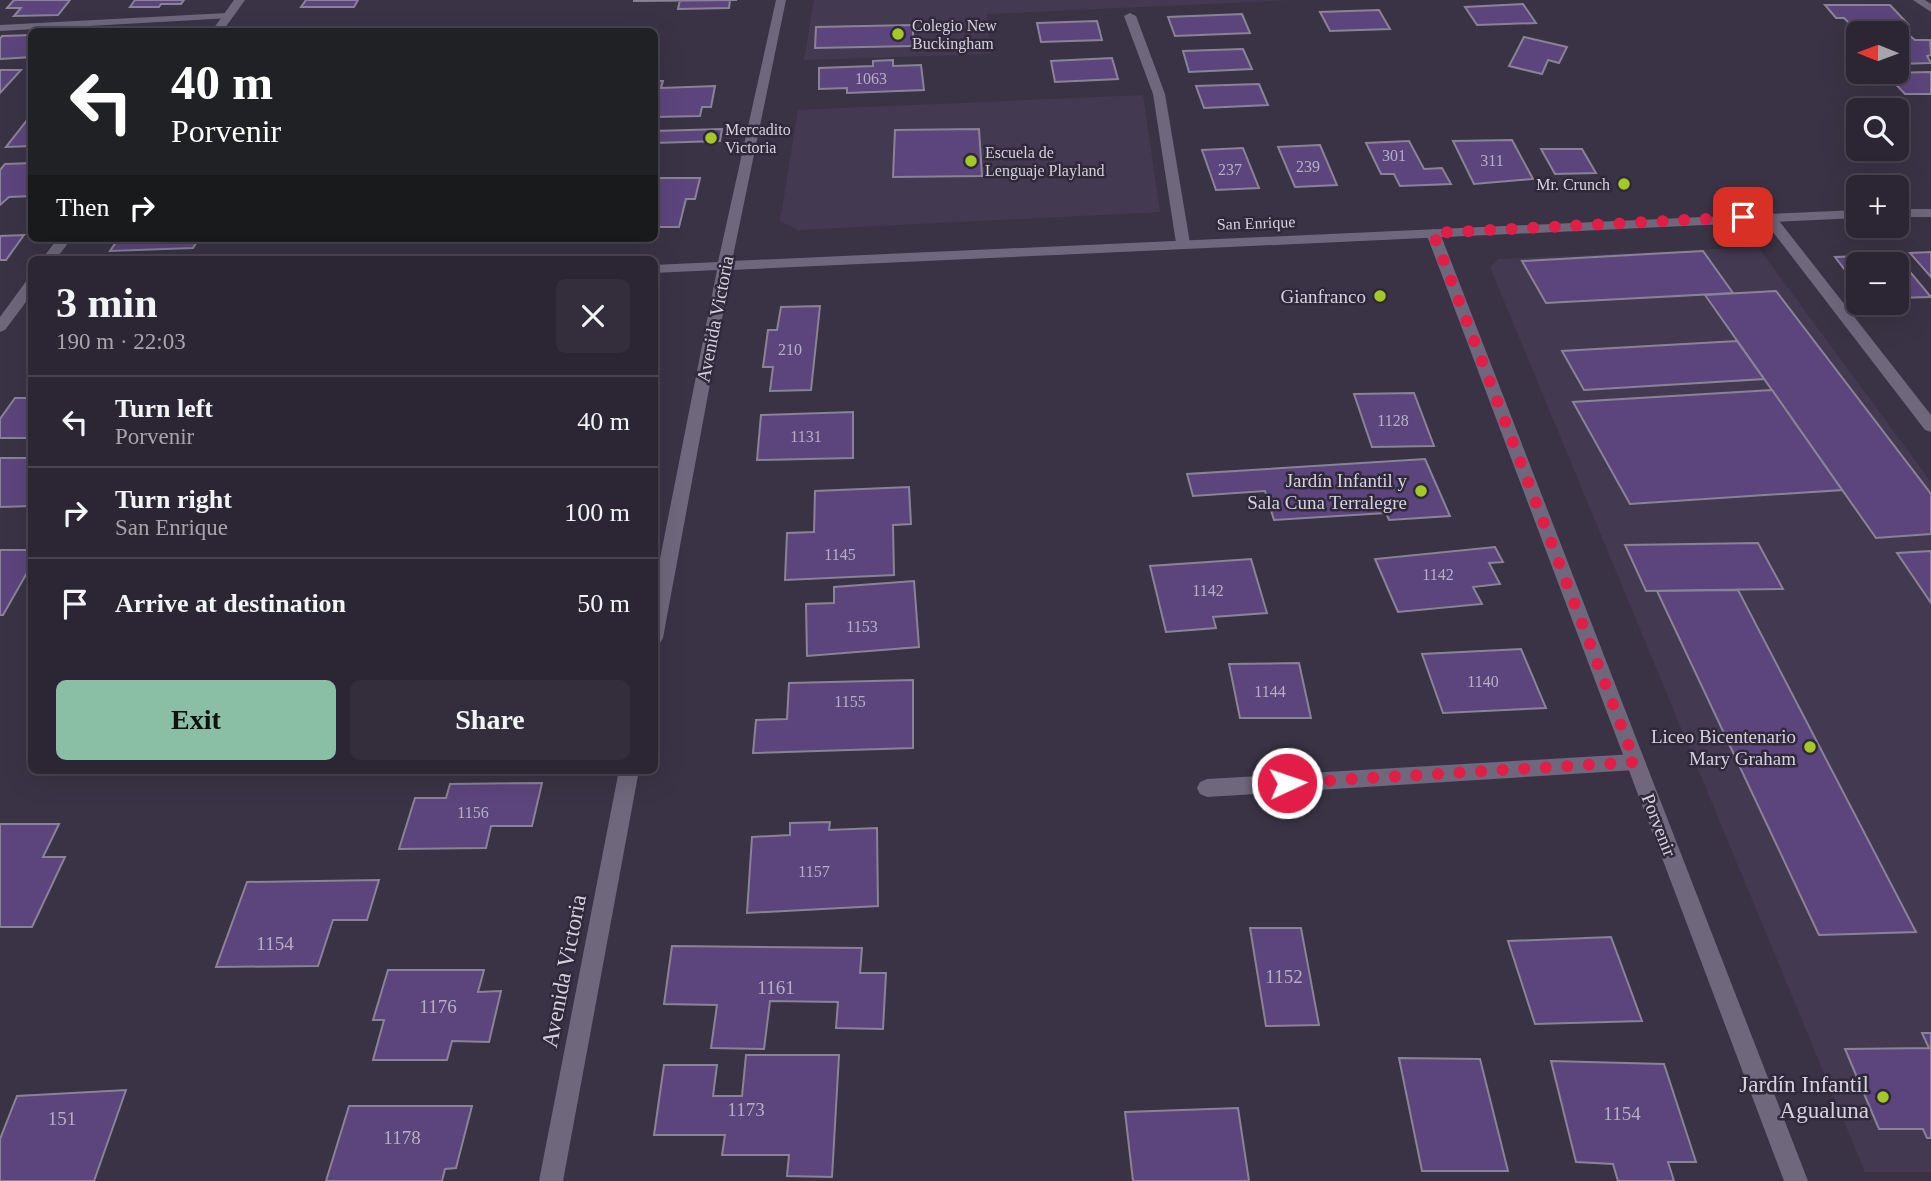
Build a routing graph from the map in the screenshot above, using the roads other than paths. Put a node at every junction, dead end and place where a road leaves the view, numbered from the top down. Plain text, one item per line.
1 (240, 0) edge
2 (781, 0) edge
3 (1919, 0) edge
4 (1931, 9) edge
5 (227, 16) junction
6 (1130, 16) dead end
7 (0, 28) edge
8 (219, 28) edge
9 (1909, 213) edge
10 (1931, 213) edge
11 (1846, 214) edge
12 (1768, 216) junction
13 (1433, 233) junction
14 (62, 242) edge
15 (1183, 243) junction
16 (51, 256) edge
17 (725, 265) junction
18 (658, 269) edge
19 (25, 300) edge
20 (0, 301) edge
21 (0, 327) edge
22 (1931, 426) edge
23 (658, 617) edge
24 (1635, 762) junction
25 (628, 774) edge
26 (1207, 788) dead end
27 (551, 1181) edge
28 (1796, 1181) edge

1 - 5 street
2 - 17 street, Avenida Victoria
3 - 4 street
5 - 7 street
5 - 8 street
6 - 15 street
9 - 10 street
11 - 12 street, San Enrique
12 - 13 street, San Enrique
12 - 22 street
13 - 15 street, San Enrique
13 - 24 street, Porvenir
14 - 16 street
15 - 17 street, San Enrique
17 - 18 street, San Enrique
17 - 23 street, Avenida Victoria
19 - 20 street
19 - 21 street
24 - 26 street
24 - 28 street, Porvenir
25 - 27 street, Avenida Victoria

